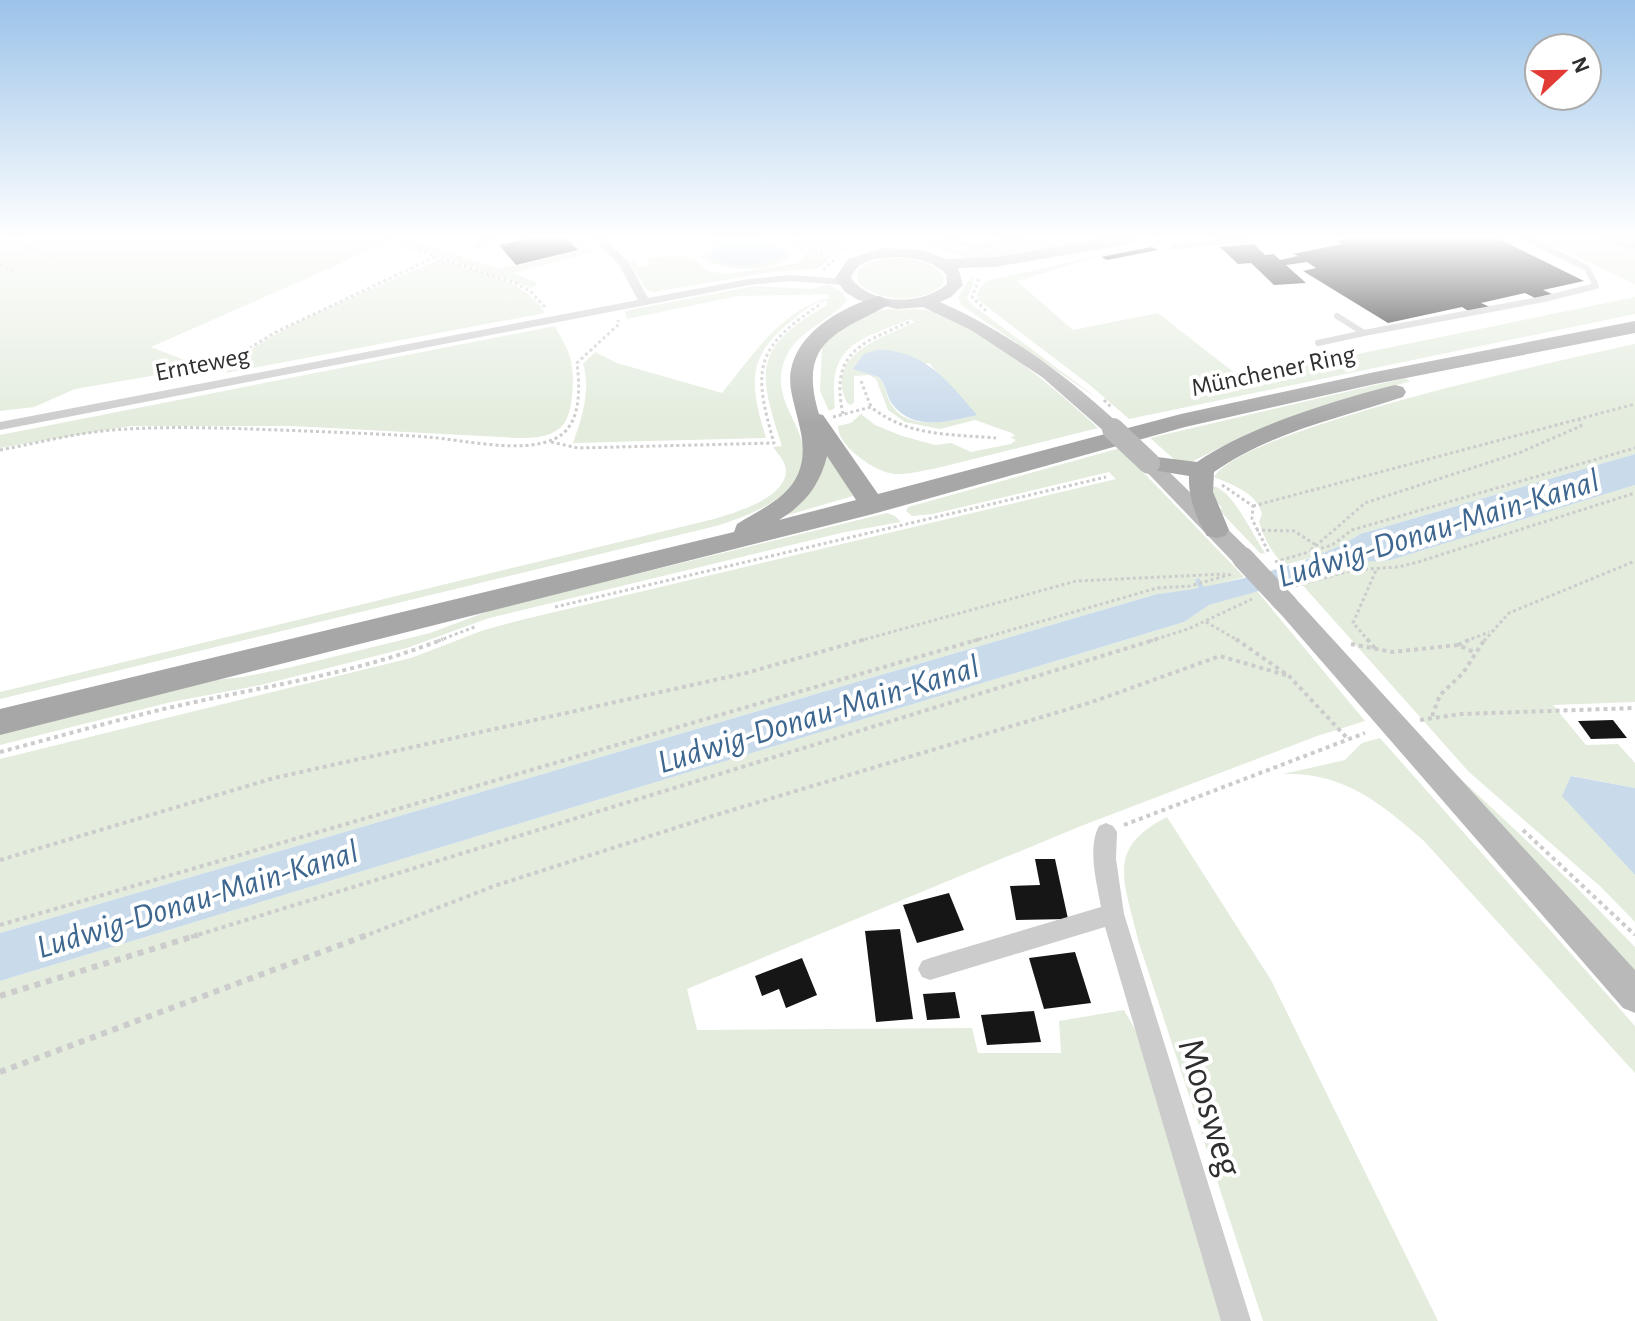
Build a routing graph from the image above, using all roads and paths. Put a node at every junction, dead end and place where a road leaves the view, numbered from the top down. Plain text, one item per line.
1 (345, 301) edge
2 (539, 301) edge
3 (644, 301) edge
4 (869, 301) edge
5 (902, 301) edge
6 (929, 301) edge
7 (952, 301) edge
8 (1535, 301) edge
9 (926, 302) junction
10 (822, 303) dead end
11 (610, 308) junction
12 (547, 309) dead end
13 (1337, 316) dead end
14 (909, 322) dead end
15 (1635, 327) edge
16 (983, 329) junction
17 (1364, 333) junction
18 (1565, 341) junction
19 (1318, 343) dead end
20 (861, 381) dead end
21 (218, 384) junction
22 (1635, 404) edge
23 (871, 407) junction
24 (843, 414) junction
25 (1579, 419) junction
26 (816, 422) junction
27 (0, 426) edge
28 (996, 438) dead end
29 (551, 442) junction
30 (1635, 448) edge
31 (0, 450) edge
32 (1149, 463) junction
33 (1202, 469) junction
34 (1106, 477) dead end
35 (929, 490) junction
36 (1635, 493) edge
37 (873, 506) junction
38 (1253, 506) dead end
39 (1216, 530) junction
40 (1256, 530) dead end
41 (1316, 545) junction
42 (708, 548) junction
43 (1635, 561) edge
44 (1243, 566) junction
45 (1377, 568) junction
46 (1281, 596) junction
47 (544, 609) dead end
48 (1206, 622) junction
49 (485, 623) dead end
50 (1490, 632) junction
51 (1351, 644) dead end
52 (1458, 645) junction
53 (1377, 651) junction
54 (1476, 653) junction
55 (1289, 676) junction
56 (1635, 708) edge
57 (1432, 716) junction
58 (1420, 720) dead end
59 (0, 722) edge
60 (1365, 733) dead end
61 (1347, 738) junction
62 (0, 752) edge
63 (1106, 832) joint
64 (0, 860) edge
65 (1113, 914) junction
66 (0, 925) edge
67 (930, 969) dead end
68 (0, 996) edge
69 (1635, 996) edge
70 (0, 1072) edge
71 (1236, 1321) edge

1 - 21 path
2 - 12 path
3 - 11 street, Ernteweg
4 - 26 main road
5 - 9 main road
6 - 9 main road
7 - 16 main road
8 - 17 lane
9 - 16 main road
10 - 29 path
11 - 21 street, Ernteweg
11 - 29 path
13 - 17 lane
14 - 24 path
15 - 18 main road, Münchener Ring
16 - 32 main road, bridge
17 - 19 lane
18 - 33 main road
18 - 35 main road, Münchener Ring
20 - 23 path
21 - 27 street, Ernteweg
22 - 25 path
23 - 24 path
23 - 28 path
24 - 26 path
25 - 38 path
25 - 41 path
26 - 35 main road
26 - 37 main road
26 - 42 main road
29 - 31 path
30 - 41 path
32 - 33 main road
32 - 39 main road
33 - 39 main road
34 - 47 path
35 - 37 main road, Münchener Ring
36 - 45 path
37 - 42 main road, Münchener Ring
39 - 44 main road
40 - 41 path
42 - 59 main road
43 - 50 path
44 - 46 main road, bridge
44 - 64 path
44 - 66 path
45 - 46 path
45 - 53 path
46 - 48 path
46 - 69 main road
48 - 55 path
48 - 68 path
49 - 62 path
50 - 52 path
50 - 54 path
51 - 53 path
52 - 53 path
52 - 54 path
54 - 57 path
55 - 61 path
55 - 70 path
56 - 57 path
57 - 58 path
60 - 61 path
61 - 63 path
63 - 65 street, Moosweg
65 - 67 street
65 - 71 street, Moosweg

